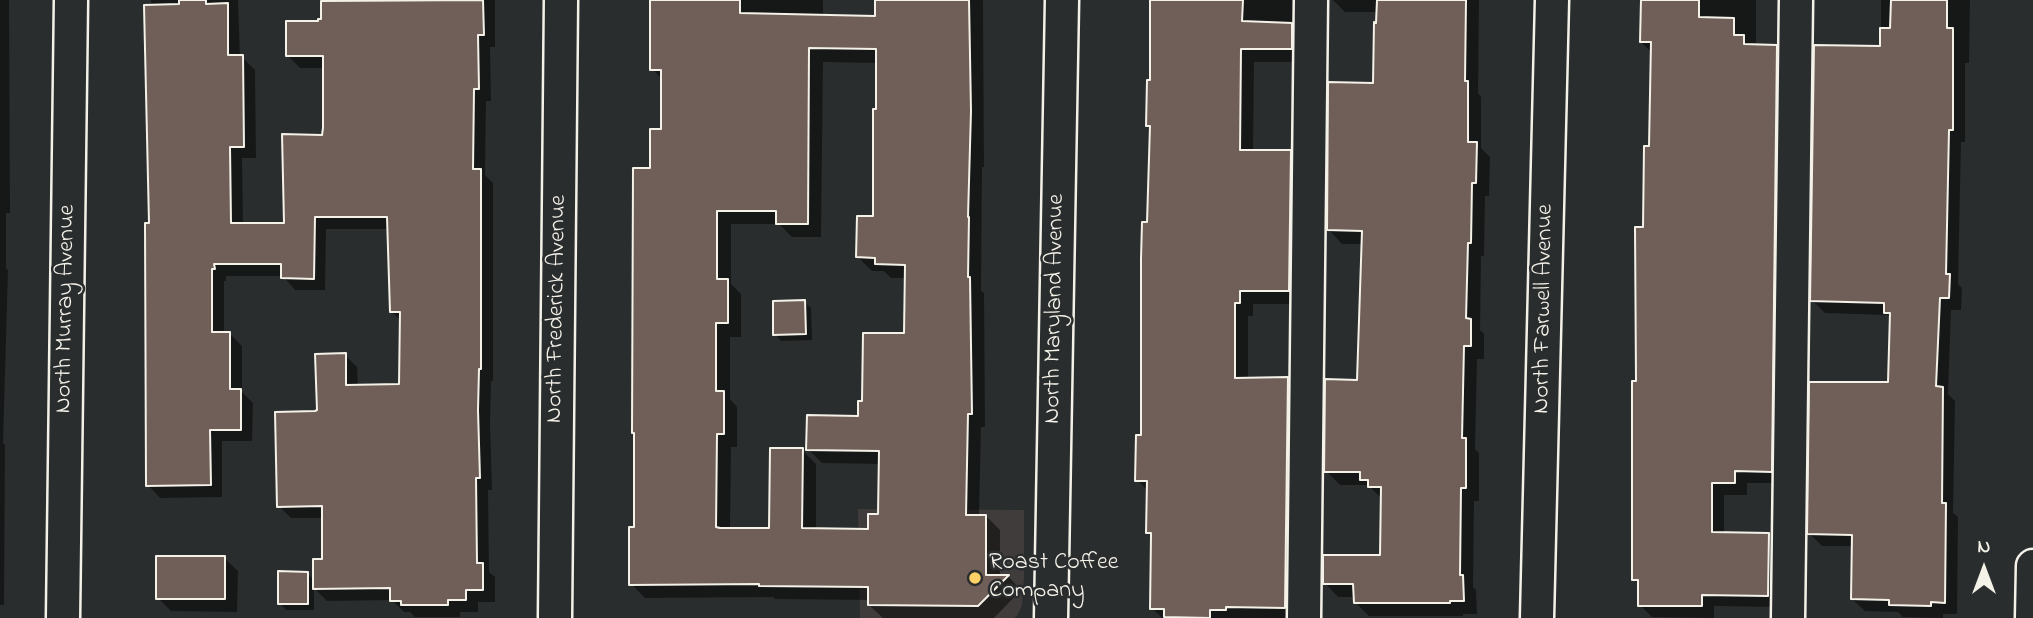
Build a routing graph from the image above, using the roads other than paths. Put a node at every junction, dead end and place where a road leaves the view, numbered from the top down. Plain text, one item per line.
1 (71, 0) edge
2 (561, 0) edge
3 (1062, 0) edge
4 (1311, 0) edge
5 (1552, 0) edge
6 (1796, 0) edge
7 (2033, 566) edge
8 (63, 618) edge
9 (555, 618) edge
10 (1051, 618) edge
11 (1304, 618) edge
12 (1538, 618) edge
13 (1788, 618) edge
14 (2032, 618) edge

1 - 8 street, North Murray Avenue
2 - 9 street, North Frederick Avenue
3 - 10 street, North Maryland Avenue
4 - 11 street
5 - 12 street, North Farwell Avenue
6 - 13 street
7 - 14 street

